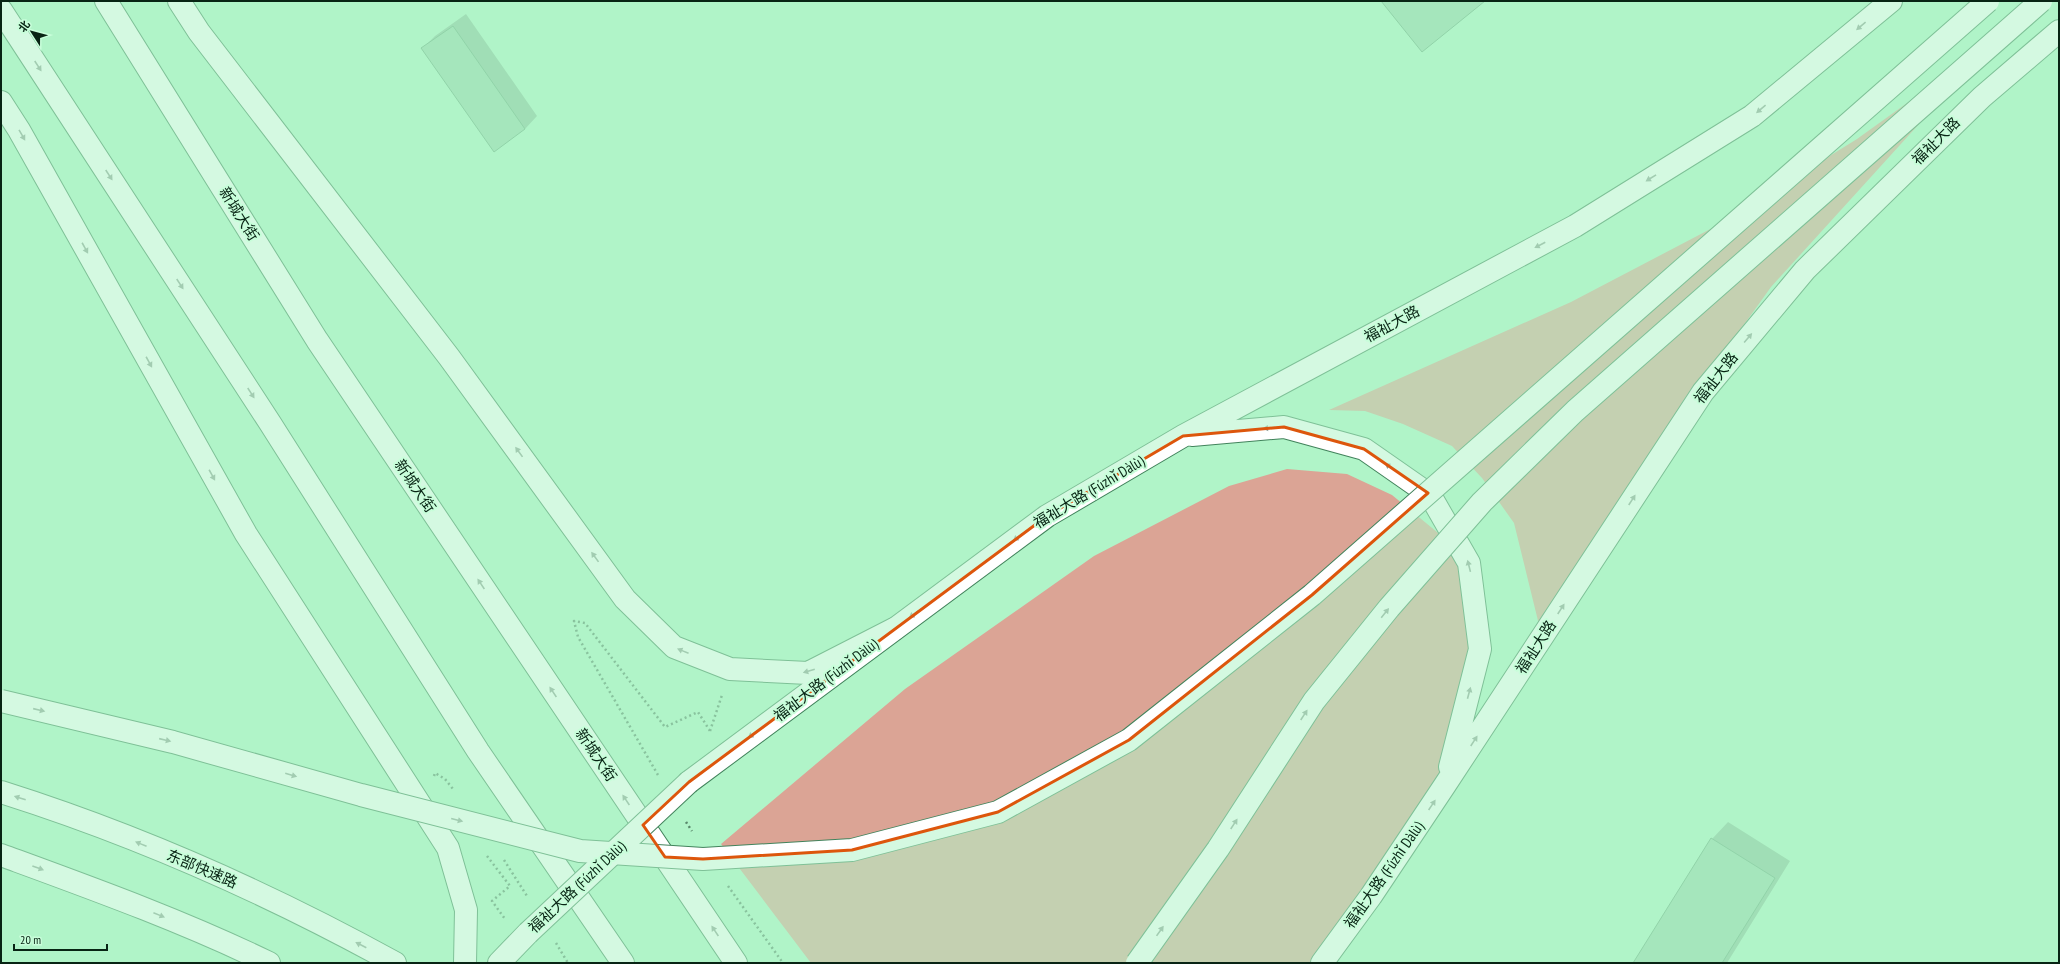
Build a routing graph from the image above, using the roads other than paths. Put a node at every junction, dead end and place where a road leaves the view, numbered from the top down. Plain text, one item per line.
1 (106, 1) edge
2 (179, 1) edge
3 (1891, 1) edge
4 (1988, 1) edge
5 (2041, 1) edge
6 (1, 10) edge
7 (2059, 31) edge
8 (1, 102) edge
9 (1183, 436) junction
10 (894, 629) junction
11 (1, 701) edge
12 (1445, 785) junction
13 (1, 792) edge
14 (1, 855) edge
15 (269, 963) edge
16 (395, 963) edge
17 (465, 963) edge
18 (499, 963) edge
19 (623, 963) edge
20 (736, 963) edge
21 (1137, 963) edge
22 (1322, 963) edge

20 -> 1 main road, 新城大街
10 -> 2 main road
3 -> 9 main road, 福祉大路
11 -> 4 main road, bridge
21 -> 5 main road, bridge
6 -> 19 main road
12 -> 7 main road, 福祉大路
8 -> 17 main road
9 -> 10 main road, 福祉大路 (Fúzhǐ Dàlù)
12 -> 9 main road
10 -> 18 main road, 福祉大路 (Fúzhǐ Dàlù), bridge
22 -> 12 main road, 福祉大路 (Fúzhǐ Dàlù)
16 -> 13 main road, 东部快速路
14 -> 15 main road

